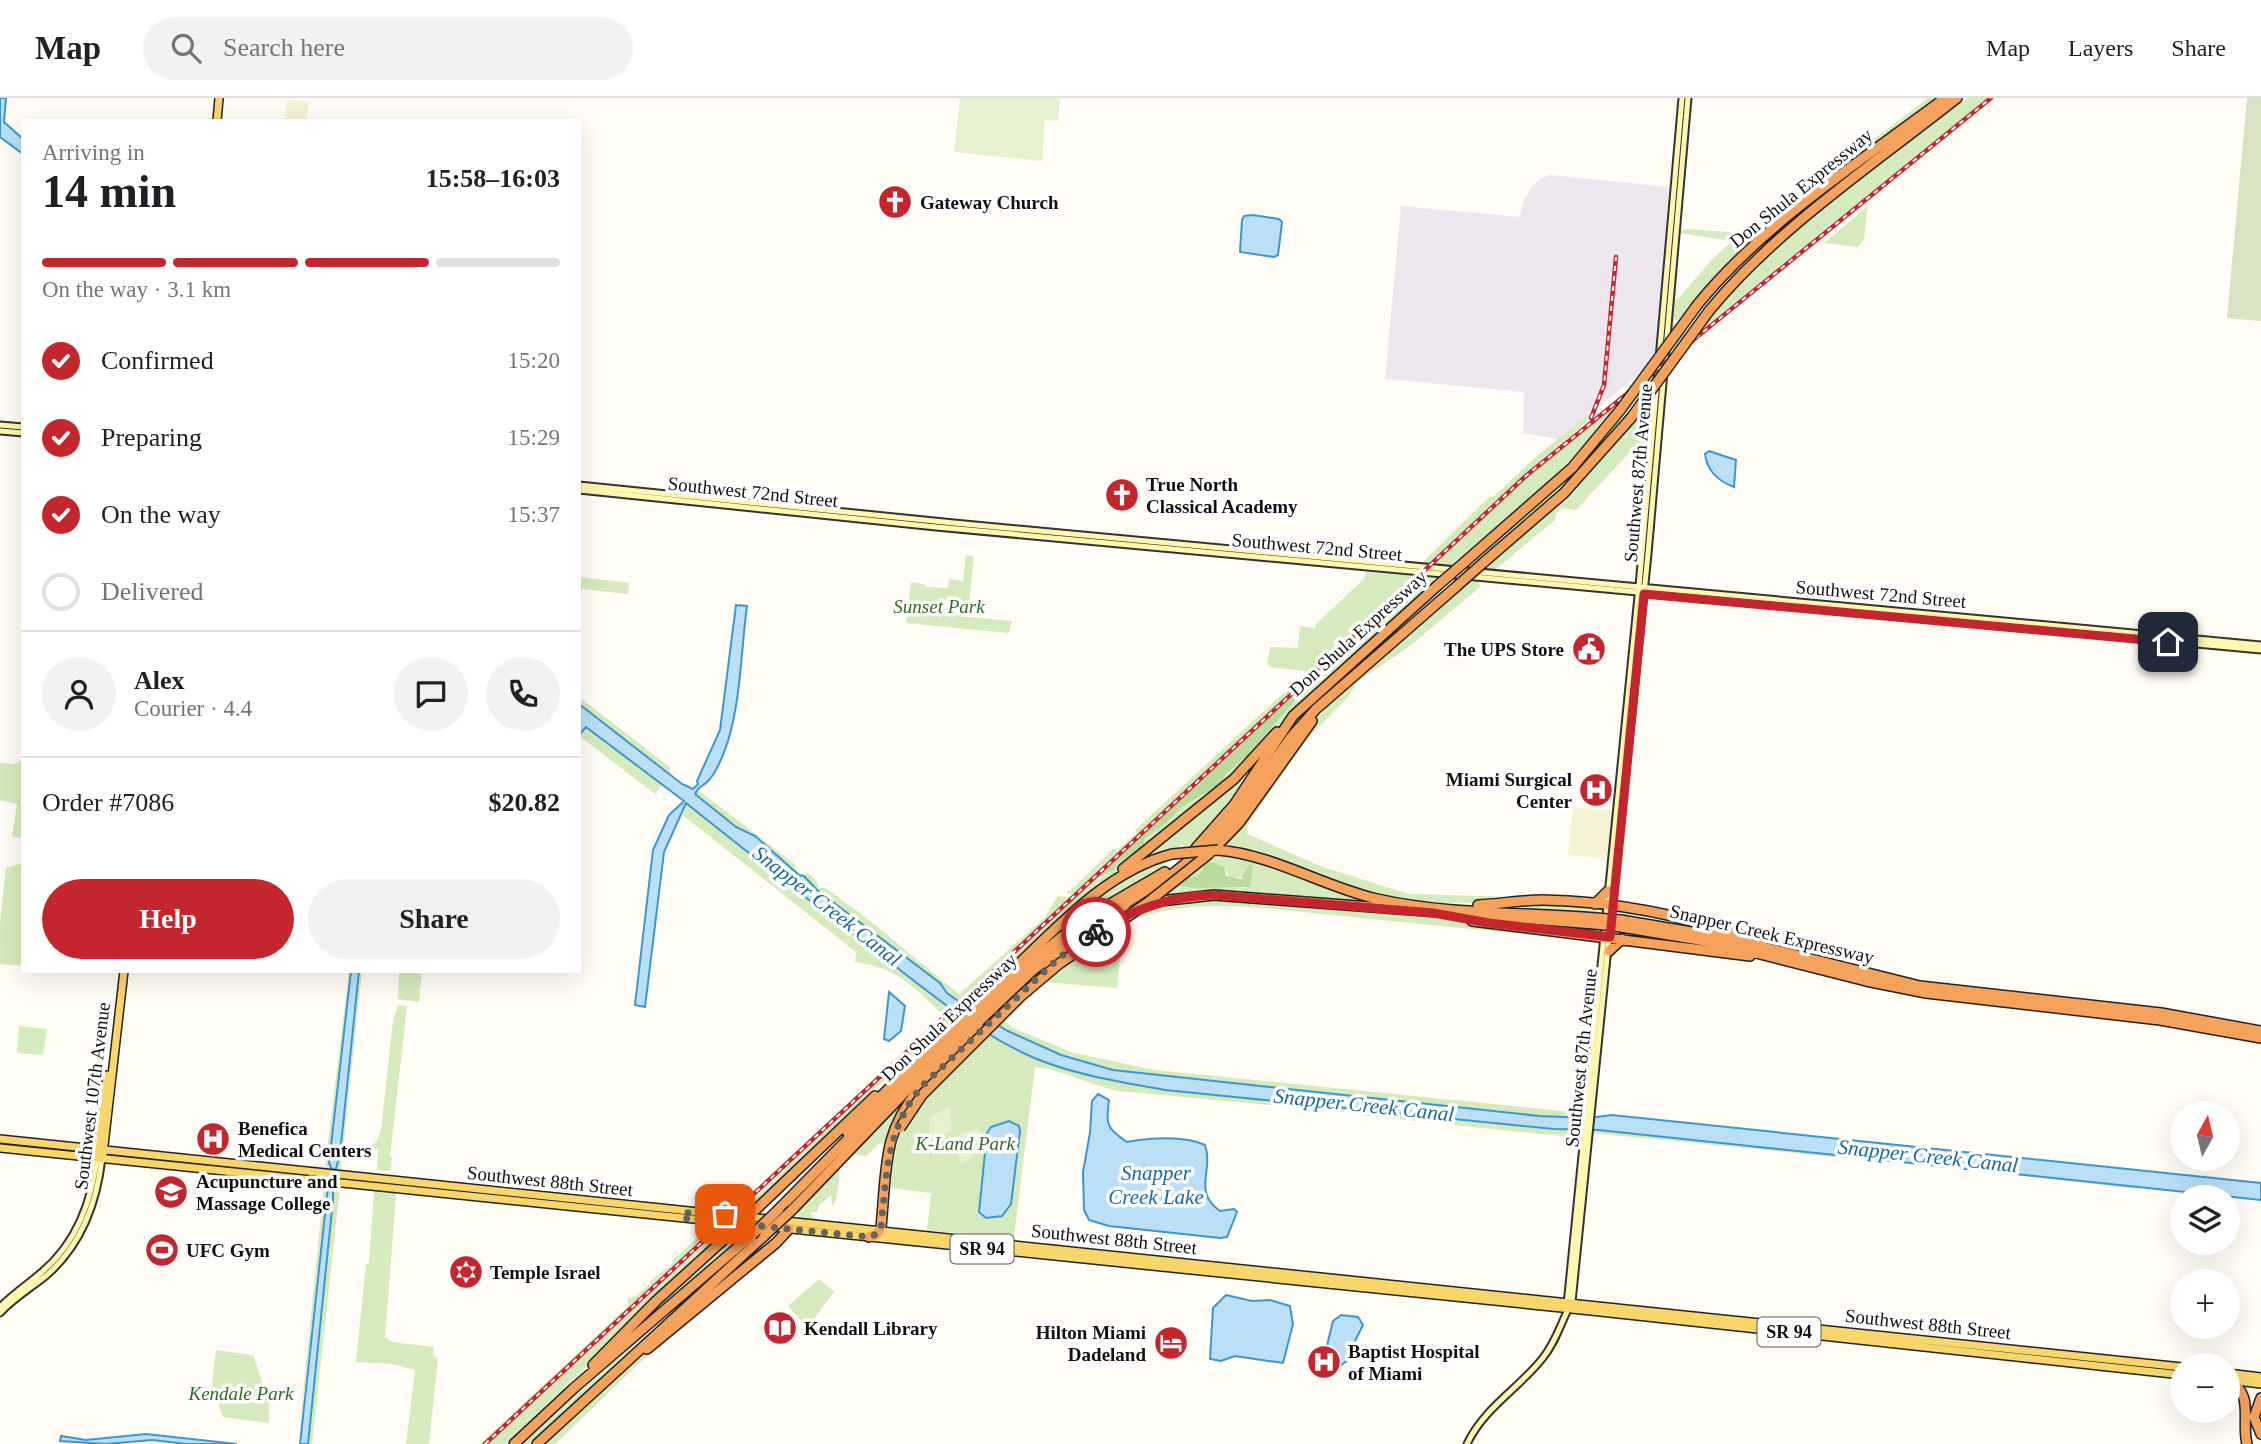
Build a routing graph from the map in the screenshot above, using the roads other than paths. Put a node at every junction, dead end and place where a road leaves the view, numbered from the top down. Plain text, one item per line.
1 (217, 98) edge
2 (1682, 98) edge
3 (1688, 98) edge
4 (1945, 98) edge
5 (1957, 98) edge
6 (215, 119) edge
7 (1682, 127) junction
8 (1656, 408) junction
9 (3, 428) edge
10 (20, 430) edge
11 (1655, 450) junction
12 (1649, 456) junction
13 (581, 485) edge
14 (581, 490) edge
15 (657, 495) junction
16 (1641, 590) junction
17 (1734, 596) junction
18 (1718, 600) junction
19 (1827, 607) junction
20 (2261, 645) edge
21 (2261, 650) edge
22 (1376, 655) junction
23 (1630, 701) junction
24 (1293, 716) junction
25 (1624, 731) junction
26 (1629, 738) junction
27 (1623, 769) junction
28 (1214, 851) junction
29 (1107, 885) junction
30 (1611, 893) junction
31 (1182, 897) junction
32 (1592, 904) junction
33 (1610, 906) junction
34 (1625, 908) junction
35 (1432, 910) junction
36 (1075, 936) junction
37 (1607, 937) junction
38 (1624, 939) junction
39 (1609, 951) junction
40 (1797, 960) junction
41 (122, 973) edge
42 (984, 1012) junction
43 (969, 1026) junction
44 (2261, 1031) edge
45 (2261, 1038) edge
46 (901, 1075) junction
47 (1587, 1117) junction
48 (0, 1139) edge
49 (0, 1148) edge
50 (100, 1154) junction
51 (195, 1160) junction
52 (888, 1163) junction
53 (186, 1167) junction
54 (818, 1169) junction
55 (690, 1211) junction
56 (682, 1218) junction
57 (745, 1220) junction
58 (725, 1222) junction
59 (787, 1224) junction
60 (79, 1228) junction
61 (880, 1230) junction
62 (728, 1236) junction
63 (869, 1237) junction
64 (970, 1243) junction
65 (1017, 1249) junction
66 (62, 1255) junction
67 (1249, 1269) junction
68 (1254, 1277) junction
69 (1386, 1287) junction
70 (1569, 1304) junction
71 (0, 1307) edge
72 (0, 1313) edge
73 (2027, 1354) junction
74 (626, 1361) junction
75 (2170, 1366) edge
76 (2170, 1373) edge
77 (2240, 1374) edge
78 (2261, 1377) edge
79 (2240, 1381) edge
80 (2261, 1384) edge
81 (574, 1388) junction
82 (2240, 1390) edge
83 (2261, 1398) edge
84 (2246, 1416) junction
85 (2261, 1434) edge
86 (514, 1444) edge
87 (537, 1444) edge
88 (1467, 1444) edge
89 (2247, 1444) edge
90 (2253, 1444) edge

1 - 6 main road
2 - 7 main road, Southwest 87th Avenue
3 - 7 main road, Southwest 87th Avenue
4 - 24 highway, Don Shula Expressway, bridge
5 - 22 highway, Don Shula Expressway, bridge
7 - 8 main road, Southwest 87th Avenue
8 - 11 main road, Southwest 87th Avenue
8 - 12 main road, Southwest 87th Avenue
9 - 10 main road
11 - 12 main road
11 - 16 main road, Southwest 87th Avenue
12 - 16 main road, Southwest 87th Avenue
13 - 15 main road, Southwest 72nd Street
14 - 15 main road, Southwest 72nd Street
15 - 16 main road, Southwest 72nd Street
16 - 17 main road, Southwest 72nd Street
16 - 18 main road, Southwest 72nd Street
16 - 23 main road, Southwest 87th Avenue
17 - 18 main road
17 - 19 main road, Southwest 72nd Street
18 - 19 main road, Southwest 72nd Street
19 - 20 main road, Southwest 72nd Street
19 - 21 main road, Southwest 72nd Street
22 - 28 highway
22 - 36 highway, Don Shula Expressway
23 - 25 main road, Southwest 87th Avenue
23 - 26 main road, Southwest 87th Avenue
24 - 29 highway
24 - 42 highway, Don Shula Expressway
25 - 26 main road
25 - 27 main road, Southwest 87th Avenue
26 - 27 main road, Southwest 87th Avenue
27 - 30 main road, Southwest 87th Avenue
28 - 29 highway, Snapper Creek Expressway, bridge
28 - 35 highway, Snapper Creek Expressway
28 - 52 highway, bridge
29 - 42 highway, Snapper Creek Expressway
30 - 32 highway
30 - 33 main road, Southwest 87th Avenue
30 - 34 highway
31 - 35 highway, Snapper Creek Expressway
31 - 36 highway, Snapper Creek Expressway
31 - 42 highway
32 - 33 highway
32 - 35 highway
33 - 34 highway
33 - 37 main road, Southwest 87th Avenue
34 - 40 highway
35 - 37 highway
35 - 40 highway, Snapper Creek Expressway, bridge
36 - 42 highway, Don Shula Expressway
37 - 38 highway
37 - 39 main road, Southwest 87th Avenue
37 - 47 main road, Southwest 87th Avenue
38 - 39 highway
38 - 40 highway
39 - 47 main road, Southwest 87th Avenue
40 - 44 highway, Snapper Creek Expressway
40 - 45 highway, Snapper Creek Expressway
41 - 50 main road, Southwest 107th Avenue
42 - 43 highway, Don Shula Expressway
42 - 43 highway, Snapper Creek Expressway
43 - 46 highway, Snapper Creek Expressway
43 - 52 highway
43 - 54 highway, Don Shula Expressway
43 - 74 highway, Don Shula Expressway, bridge
46 - 54 highway, Snapper Creek Expressway
46 - 57 highway
47 - 70 main road, Southwest 87th Avenue
48 - 50 main road, Southwest 88th Street / SR 94
49 - 50 main road, Southwest 88th Street / SR 94
50 - 51 main road, Southwest 88th Street / SR 94
50 - 53 main road, Southwest 88th Street / SR 94
50 - 60 main road, Southwest 107th Avenue
50 - 60 main road, Southwest 107th Avenue
51 - 53 main road
51 - 55 main road, Southwest 88th Street / SR 94
52 - 61 highway
53 - 56 main road, Southwest 88th Street / SR 94
54 - 81 highway, Don Shula Expressway, bridge
55 - 56 main road
55 - 57 main road, Southwest 88th Street / SR 94
56 - 58 main road, Southwest 88th Street / SR 94
57 - 58 main road, Southwest 88th Street / SR 94
57 - 59 main road, Southwest 88th Street / SR 94
57 - 62 highway
58 - 62 highway
59 - 61 main road, Southwest 88th Street / SR 94
59 - 63 main road, Southwest 88th Street / SR 94
59 - 74 highway
60 - 66 main road, Southwest 107th Avenue
60 - 66 main road, Southwest 107th Avenue
61 - 63 highway
61 - 64 main road, Southwest 88th Street / SR 94
62 - 81 highway
63 - 64 main road, Southwest 88th Street / SR 94
64 - 65 main road, Southwest 88th Street / SR 94
65 - 67 main road, Southwest 88th Street / SR 94
65 - 68 main road, Southwest 88th Street / SR 94
66 - 71 main road, Southwest 107th Avenue
66 - 72 main road, Southwest 107th Avenue
67 - 68 main road
67 - 69 main road, Southwest 88th Street / SR 94
68 - 69 main road, Southwest 88th Street / SR 94
69 - 70 main road, Southwest 88th Street / SR 94
70 - 73 main road, Southwest 88th Street / SR 94
70 - 73 main road, Southwest 88th Street / SR 94
70 - 88 main road, Southwest 87th Avenue
73 - 75 main road, Southwest 88th Street / SR 94
73 - 76 main road, Southwest 88th Street / SR 94
74 - 87 highway, Don Shula Expressway
77 - 78 main road
79 - 80 main road
81 - 86 highway, Don Shula Expressway
82 - 84 highway
83 - 85 highway
84 - 89 highway
84 - 90 highway

